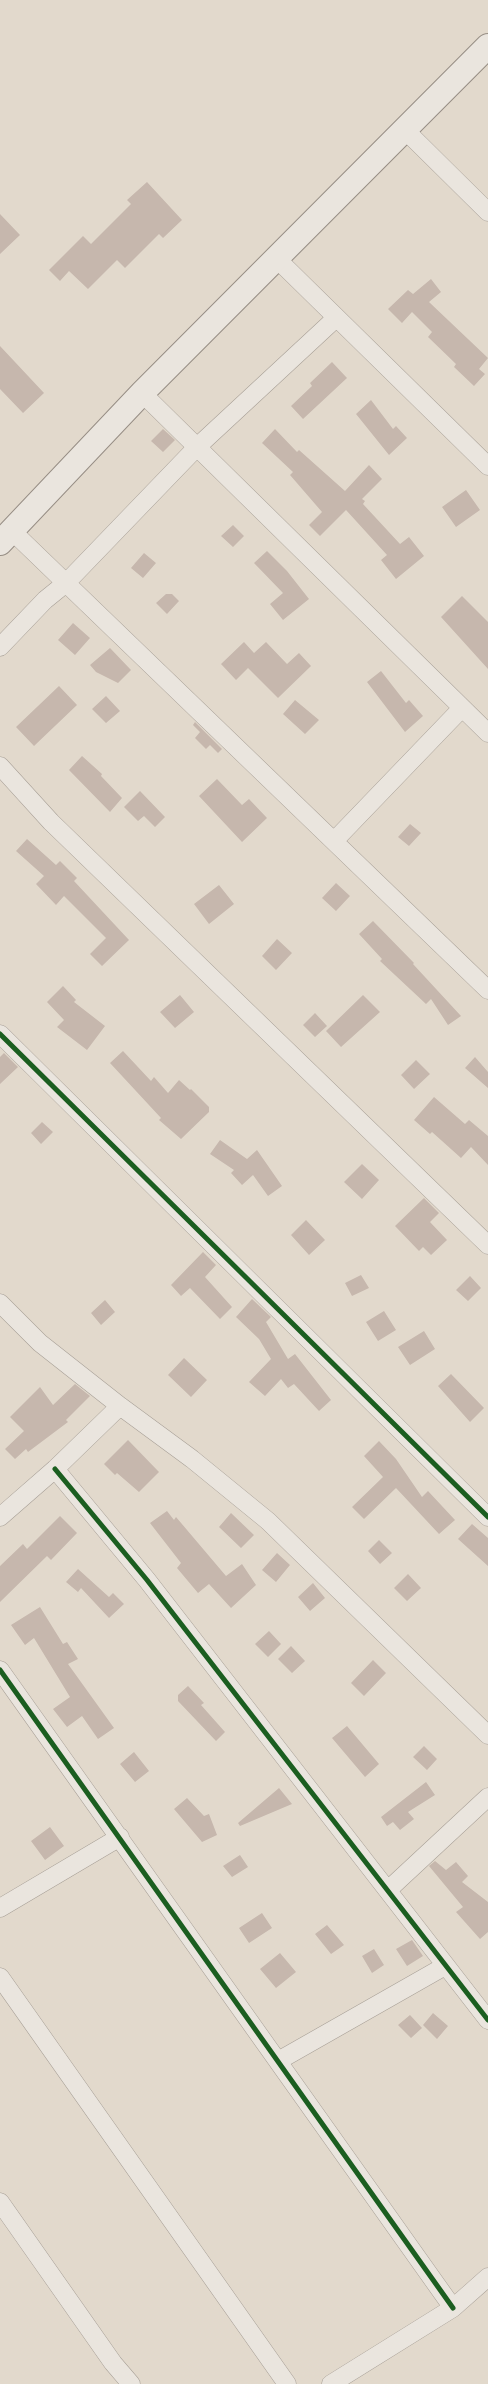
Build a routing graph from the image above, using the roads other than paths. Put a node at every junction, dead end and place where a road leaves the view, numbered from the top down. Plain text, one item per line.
1 (488, 46) edge
2 (404, 129) junction
3 (488, 212) edge
4 (276, 259) junction
5 (336, 318) junction
6 (142, 393) junction
7 (197, 447) junction
8 (488, 466) edge
9 (6, 536) edge
10 (66, 583) junction
11 (0, 647) edge
12 (462, 708) junction
13 (488, 733) edge
14 (0, 766) edge
15 (335, 840) junction
16 (488, 990) edge
17 (0, 1034) edge
18 (488, 1245) edge
19 (0, 1304) edge
20 (120, 1406) junction
21 (55, 1469) junction
22 (488, 1516) edge
23 (0, 1517) edge
24 (0, 1670) edge
25 (488, 1735) edge
26 (488, 1797) edge
27 (120, 1837) junction
28 (388, 1890) junction
29 (0, 1908) edge
30 (444, 1966) junction
31 (0, 1977) edge
32 (488, 2020) edge
33 (278, 2061) junction
34 (0, 2202) edge
35 (488, 2277) edge
36 (453, 2308) junction
37 (339, 2382) edge
38 (131, 2384) edge
39 (287, 2384) edge

1 - 2 main road
2 - 3 street
2 - 4 main road
4 - 5 street
4 - 6 main road
5 - 7 street
5 - 8 street
6 - 7 street
6 - 9 main road
7 - 10 street
7 - 12 street
9 - 10 street
10 - 11 street
10 - 15 street
12 - 13 street
12 - 15 street
14 - 18 street
15 - 16 street
17 - 22 street
19 - 20 street
20 - 21 street
20 - 25 street
21 - 23 street
21 - 28 street
24 - 27 street
26 - 28 street
27 - 29 street
27 - 33 street
28 - 30 street
30 - 32 street
30 - 33 street
31 - 39 street
33 - 36 street
34 - 38 street
35 - 36 street
36 - 37 street

